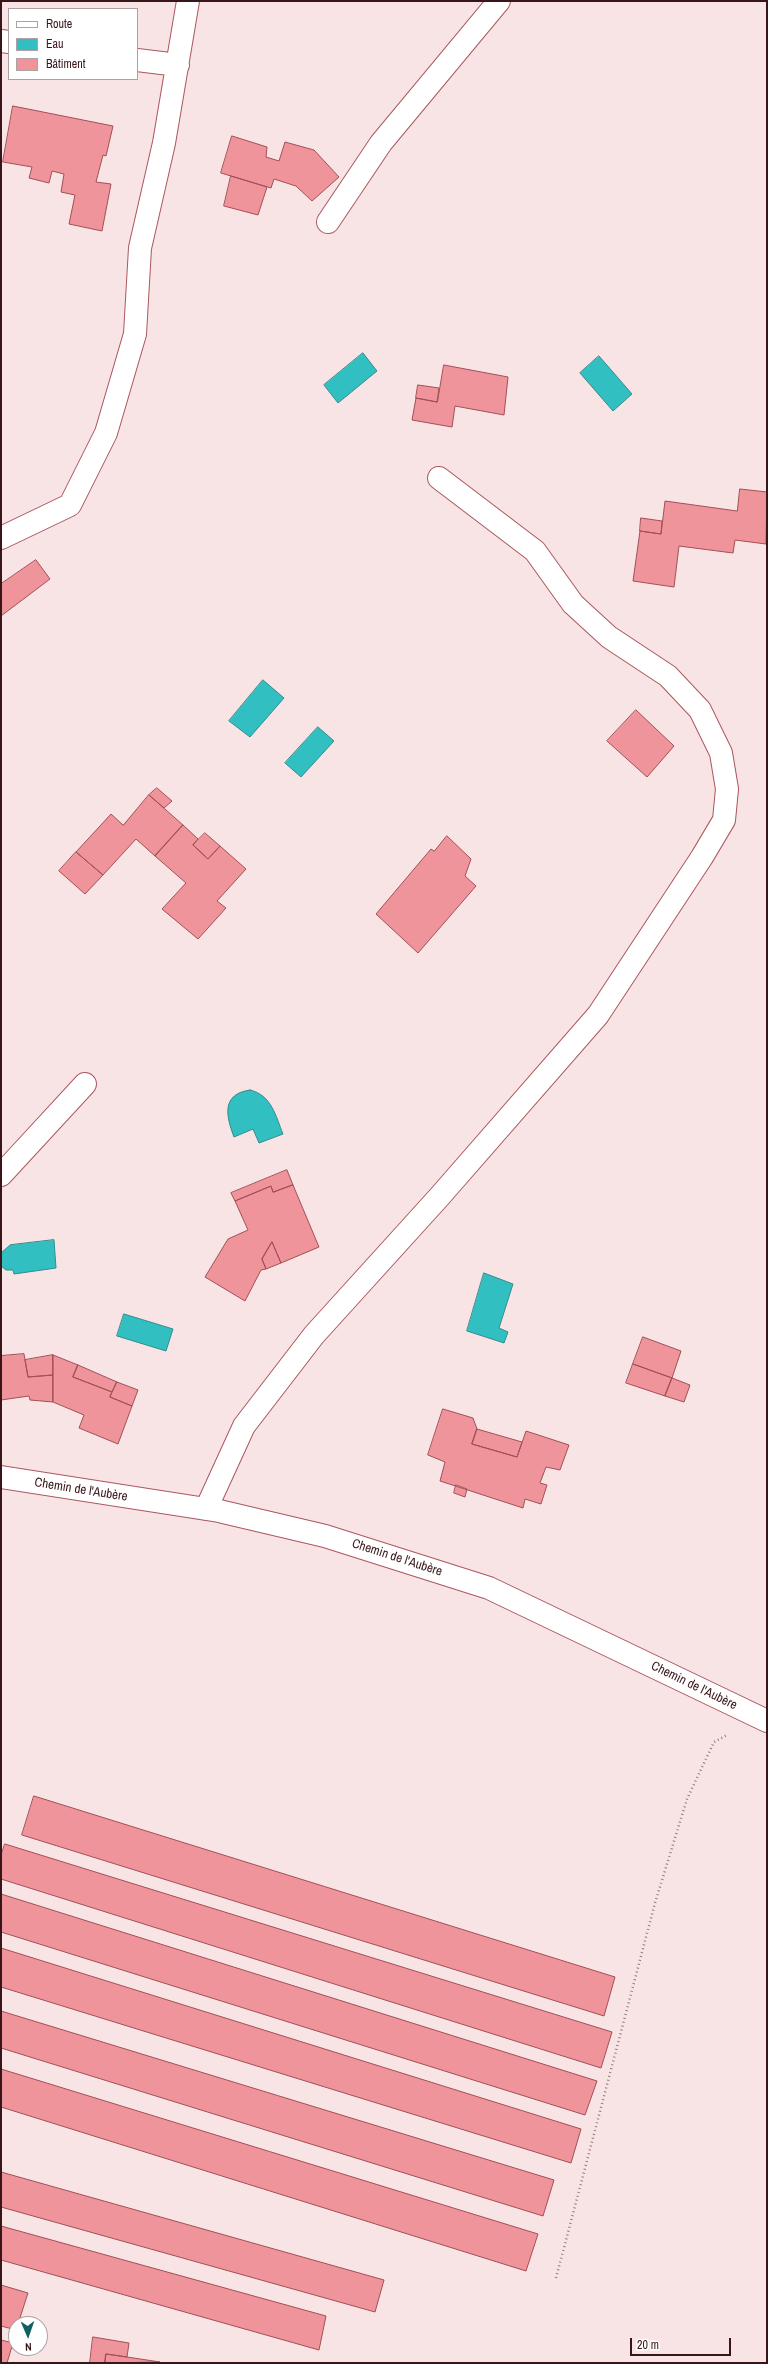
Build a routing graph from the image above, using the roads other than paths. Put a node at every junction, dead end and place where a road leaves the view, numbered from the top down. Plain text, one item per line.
1 (188, 1) edge
2 (498, 1) edge
3 (138, 60) edge
4 (178, 65) junction
5 (328, 222) dead end
6 (439, 478) dead end
7 (1, 538) edge
8 (85, 1084) dead end
9 (1, 1175) edge
10 (1, 1477) edge
11 (206, 1509) junction
12 (763, 1719) edge

1 - 4 street
2 - 5 street
3 - 4 street
4 - 7 street
6 - 11 street
8 - 9 street
10 - 11 street, Chemin de l'Aubère
11 - 12 street, Chemin de l'Aubère

